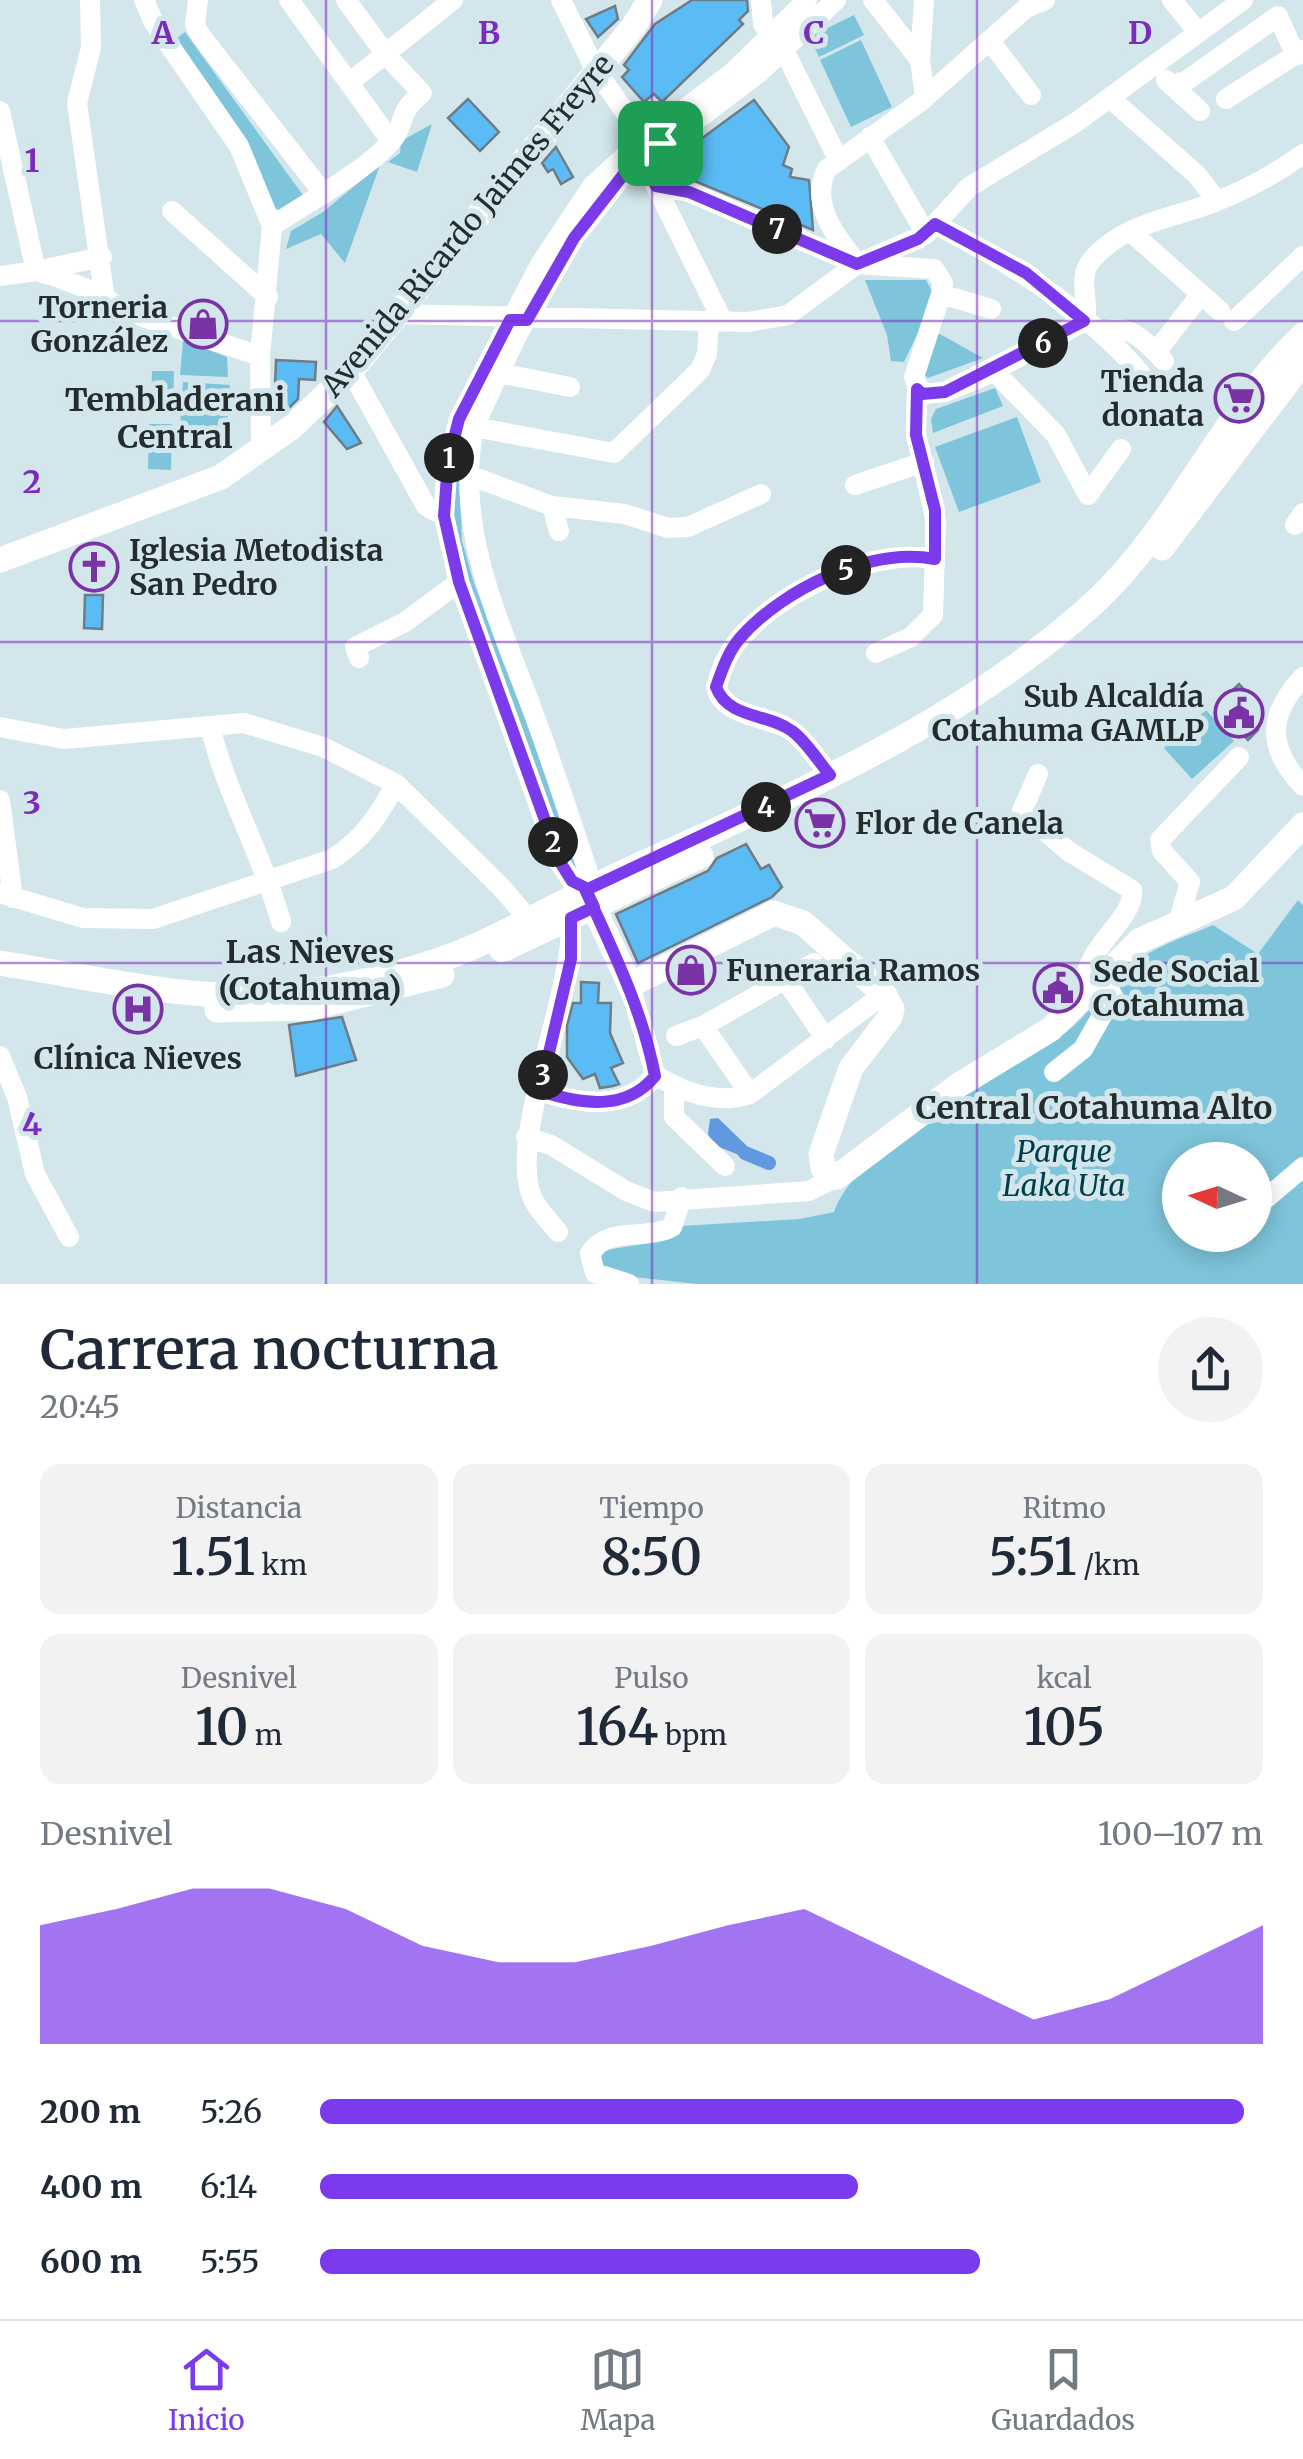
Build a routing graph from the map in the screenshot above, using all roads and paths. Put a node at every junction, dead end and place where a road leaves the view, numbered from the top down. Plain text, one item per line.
1 (90, 0) edge
2 (144, 0) edge
3 (198, 0) edge
4 (289, 0) edge
5 (346, 0) edge
6 (454, 0) edge
7 (561, 0) edge
8 (650, 0) edge
9 (760, 0) edge
10 (807, 0) edge
11 (836, 0) edge
12 (873, 0) edge
13 (924, 0) edge
14 (1172, 0) edge
15 (1242, 0) edge
16 (1032, 3) edge
17 (1197, 32) junction
18 (990, 41) junction
19 (777, 44) junction
20 (1300, 53) edge
21 (387, 56) junction
22 (920, 60) junction
23 (595, 69) junction
24 (1147, 69) junction
25 (350, 82) junction
26 (1175, 84) junction
27 (1030, 95) dead end
28 (925, 98) junction
29 (1110, 98) junction
30 (1226, 100) dead end
31 (0, 111) edge
32 (1200, 111) dead end
33 (870, 136) junction
34 (391, 141) junction
35 (641, 143) junction
36 (1303, 154) edge
37 (838, 159) junction
38 (656, 186) junction
39 (324, 194) junction
40 (1217, 201) junction
41 (172, 211) dead end
42 (272, 226) junction
43 (931, 229) junction
44 (1131, 232) junction
45 (1303, 256) edge
46 (102, 257) junction
47 (857, 264) junction
48 (36, 271) junction
49 (0, 276) edge
50 (942, 294) junction
51 (1201, 294) junction
52 (268, 297) junction
53 (105, 300) junction
54 (991, 309) dead end
55 (394, 314) junction
56 (518, 320) junction
57 (715, 320) junction
58 (1094, 327) junction
59 (1303, 335) edge
60 (260, 356) junction
61 (1303, 362) edge
62 (994, 370) junction
63 (351, 371) junction
64 (1140, 372) dead end
65 (499, 373) junction
66 (570, 387) dead end
67 (917, 389) junction
68 (474, 428) junction
69 (261, 448) junction
70 (1121, 449) dead end
71 (924, 462) junction
72 (469, 476) junction
73 (855, 484) dead end
74 (761, 494) dead end
75 (552, 506) junction
76 (444, 516) junction
77 (559, 531) dead end
78 (935, 559) junction
79 (0, 560) edge
80 (459, 582) junction
81 (876, 653) dead end
82 (359, 658) dead end
83 (1303, 676) edge
84 (210, 726) junction
85 (0, 727) edge
86 (1239, 757) dead end
87 (1038, 774) dead end
88 (830, 775) junction
89 (396, 784) junction
90 (1303, 786) edge
91 (0, 800) edge
92 (1303, 825) edge
93 (269, 880) junction
94 (6, 896) edge
95 (584, 901) junction
96 (1179, 920) junction
97 (281, 922) dead end
98 (534, 925) junction
99 (814, 962) dead end
100 (0, 963) edge
101 (0, 974) edge
102 (785, 980) junction
103 (1097, 982) junction
104 (630, 985) junction
105 (884, 994) junction
106 (703, 1026) junction
107 (676, 1036) dead end
108 (826, 1039) junction
109 (0, 1056) edge
110 (1054, 1072) dead end
111 (655, 1076) junction
112 (674, 1086) junction
113 (540, 1091) junction
114 (750, 1094) junction
115 (526, 1137) junction
116 (725, 1166) dead end
117 (1303, 1167) edge
118 (837, 1177) junction
119 (1272, 1193) edge
120 (682, 1197) junction
121 (558, 1232) dead end
122 (69, 1237) dead end
123 (628, 1284) edge

1 - 46 street
2 - 42 street
3 - 39 street
4 - 25 street
5 - 21 street
6 - 21 street
7 - 23 street
8 - 23 main road, Avenida Ricardo Jaimes Freyre
9 - 19 street
10 - 19 street
11 - 19 street
12 - 22 street
13 - 22 street
14 - 17 street
15 - 17 street
16 - 18 street
17 - 24 street
18 - 27 street
18 - 28 street
19 - 35 street
19 - 37 street
20 - 26 street
20 - 30 street
21 - 25 street
21 - 34 street
22 - 28 street
23 - 35 street
23 - 55 main road, Avenida Ricardo Jaimes Freyre
24 - 26 street
24 - 29 street
25 - 34 street
26 - 32 street
28 - 33 street
29 - 40 street
29 - 43 street
31 - 48 street
33 - 37 street
33 - 43 street
34 - 39 street
35 - 38 street
35 - 56 street
36 - 40 street
37 - 47 street
38 - 47 street
38 - 57 street
39 - 42 street
40 - 44 street
41 - 52 street
42 - 52 street
43 - 47 street
43 - 58 street
44 - 51 street
44 - 58 street
45 - 51 street
46 - 48 street
46 - 53 street
47 - 50 street
47 - 57 street
48 - 49 street
48 - 53 street
50 - 54 street
50 - 67 street
51 - 58 street
52 - 60 street
53 - 60 street
55 - 56 street
55 - 63 main road, Avenida Ricardo Jaimes Freyre
56 - 57 street
56 - 65 street
56 - 76 street
57 - 68 street
58 - 62 street
58 - 64 street
59 - 88 main road
60 - 69 street
61 - 95 main road
62 - 67 street
62 - 70 street
63 - 69 main road, Avenida Ricardo Jaimes Freyre
63 - 76 street
65 - 66 street
65 - 68 street
67 - 71 street
68 - 72 street
69 - 79 main road, Avenida Ricardo Jaimes Freyre
71 - 73 street
71 - 78 street
72 - 75 street
72 - 95 street
74 - 75 street
75 - 77 street
76 - 80 street
78 - 81 street
78 - 88 street
80 - 82 street
80 - 95 street
83 - 90 street
84 - 85 street
84 - 89 street
84 - 93 street
86 - 96 street
87 - 103 street
88 - 95 main road
89 - 93 street
89 - 98 street
91 - 94 street
92 - 96 main road
93 - 94 street
93 - 97 street
95 - 98 main road
95 - 104 main road
95 - 113 street
96 - 103 main road
98 - 100 main road
98 - 101 main road
99 - 102 street
102 - 106 street
102 - 108 street
103 - 110 street
103 - 118 main road
104 - 105 main road
104 - 111 street
105 - 108 street
105 - 118 main road
106 - 107 street
106 - 114 street
108 - 114 street
109 - 122 street
111 - 112 street
111 - 113 street
112 - 114 street
112 - 116 street
113 - 115 street
115 - 120 street
115 - 121 street
117 - 119 street
118 - 120 street
120 - 123 street

